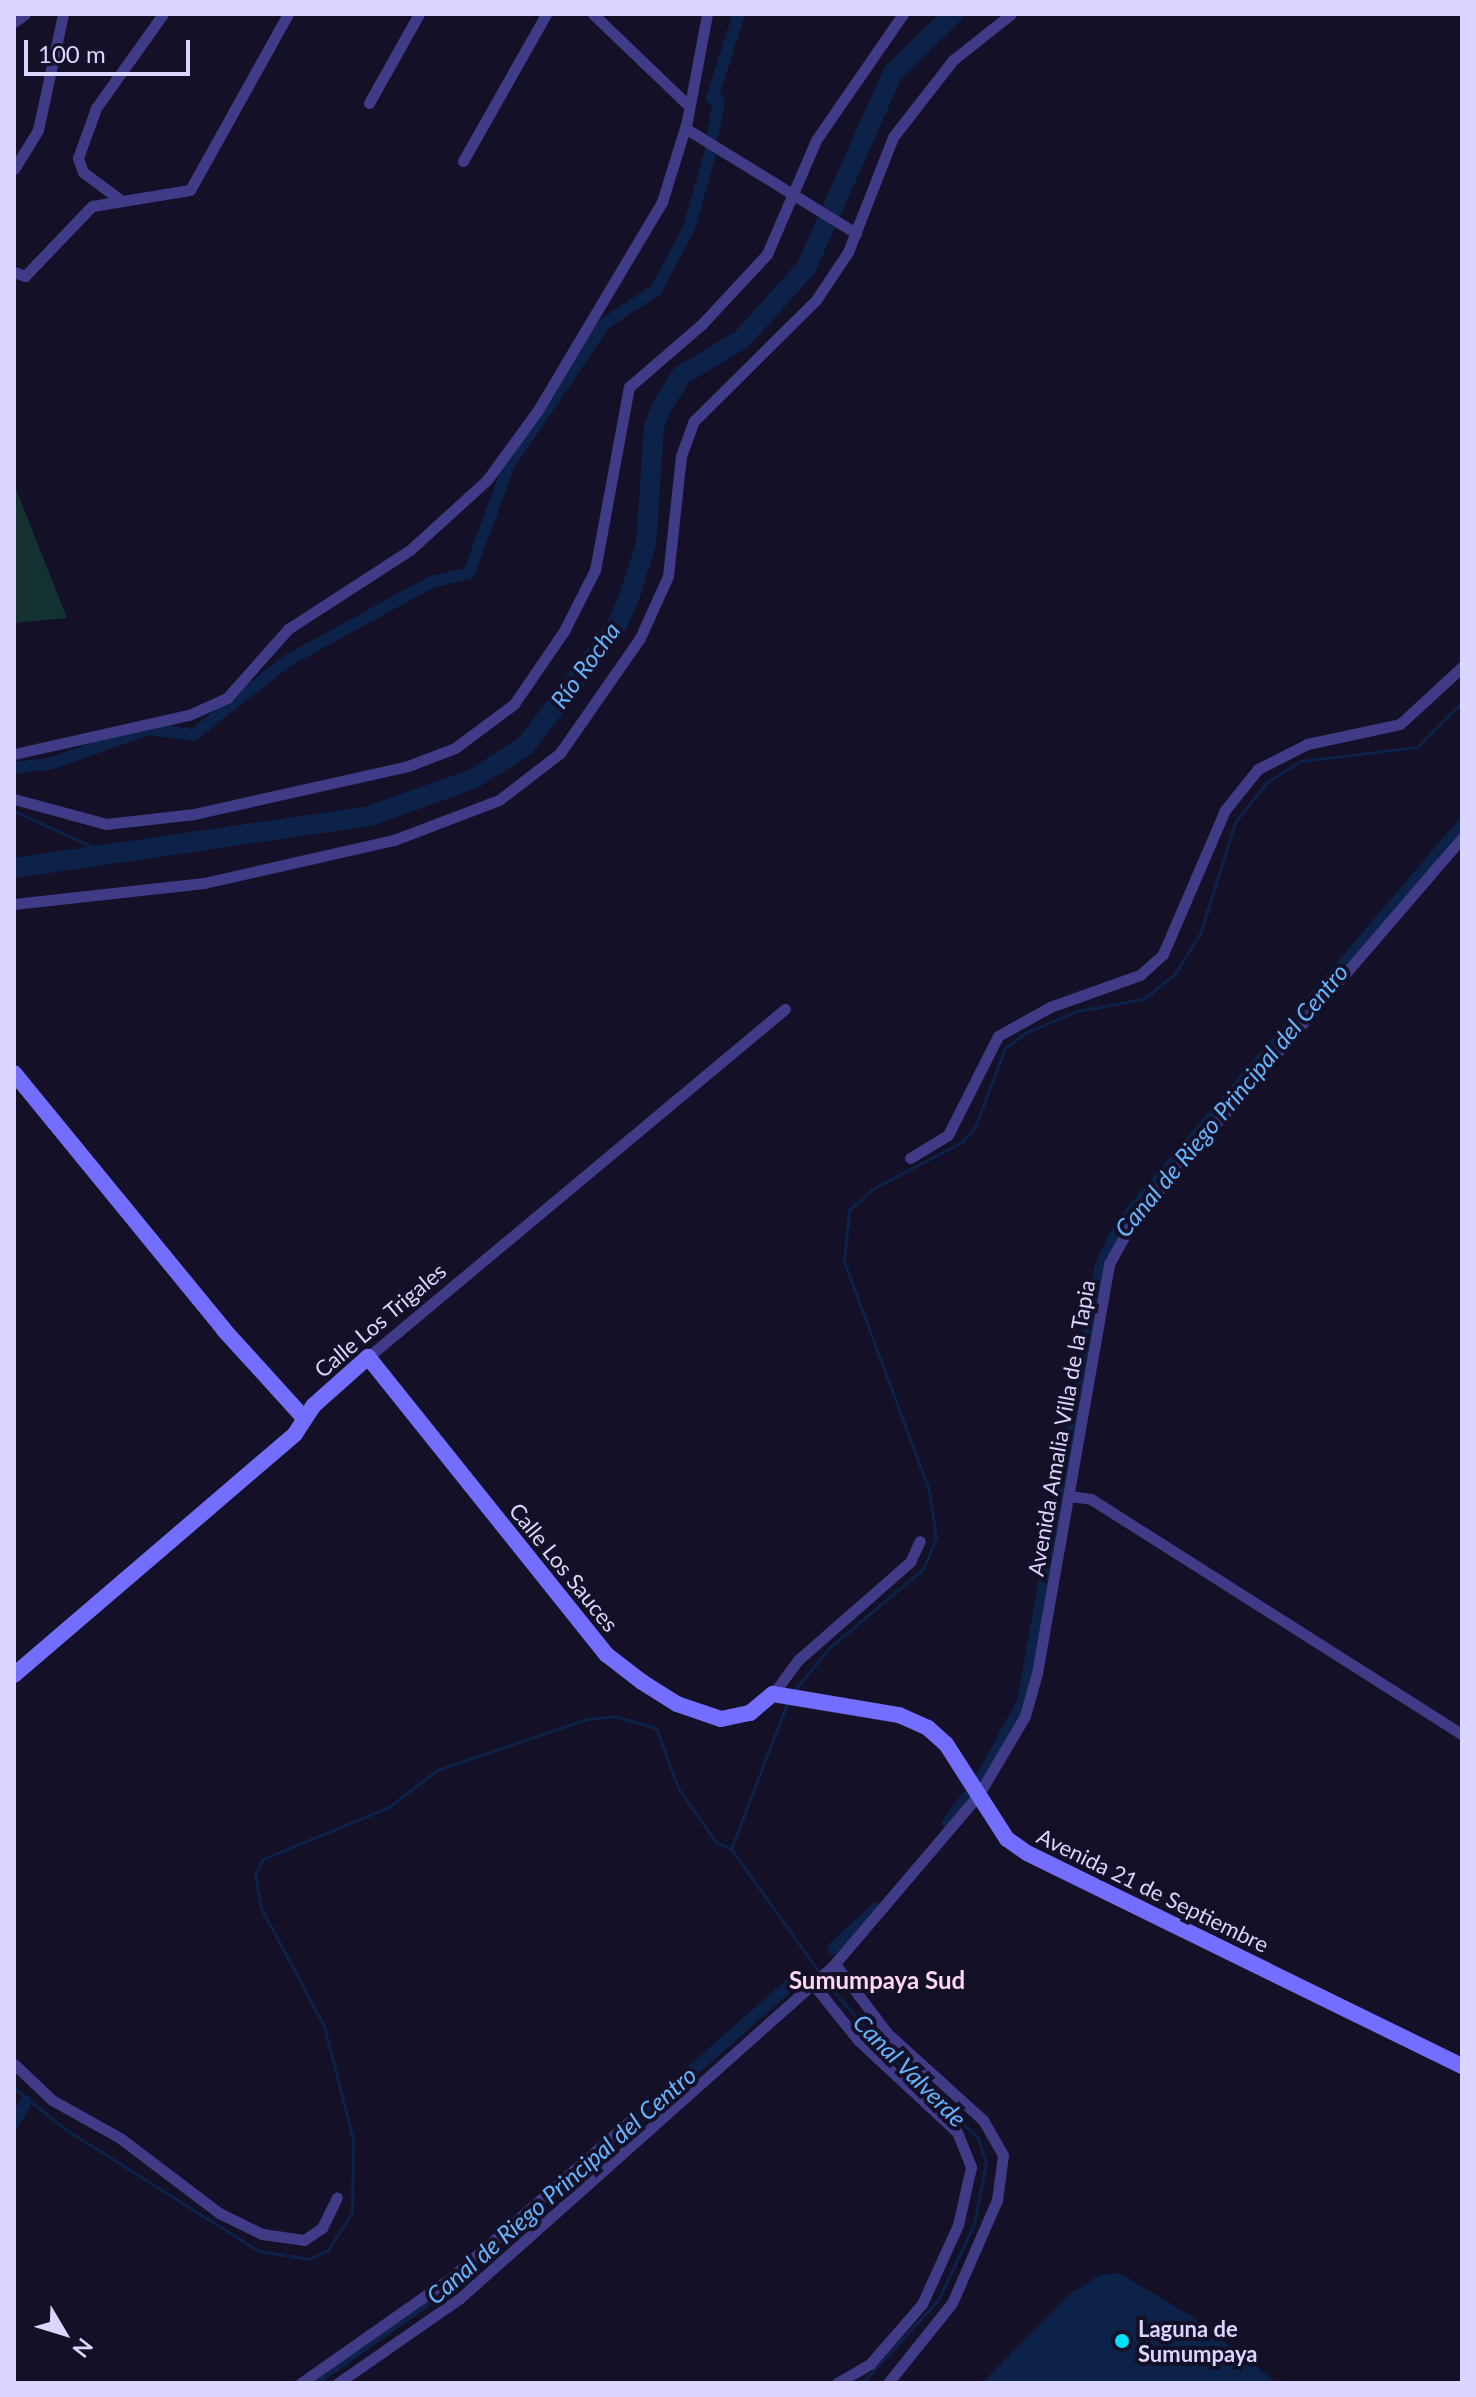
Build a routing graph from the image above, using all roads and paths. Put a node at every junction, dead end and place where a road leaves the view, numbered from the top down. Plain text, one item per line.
1 (25, 14) edge
2 (63, 14) edge
3 (163, 14) edge
4 (288, 14) edge
5 (419, 14) edge
6 (546, 14) edge
7 (593, 14) edge
8 (707, 14) edge
9 (903, 14) edge
10 (1011, 14) edge
11 (14, 22) edge
12 (369, 103) dead end
13 (688, 105) junction
14 (685, 128) junction
15 (463, 161) dead end
16 (14, 169) edge
17 (794, 195) junction
18 (119, 199) junction
19 (852, 231) junction
20 (14, 272) edge
21 (1462, 667) edge
22 (14, 754) edge
23 (14, 799) edge
24 (1462, 838) edge
25 (14, 904) edge
26 (785, 1009) dead end
27 (14, 1073) edge
28 (910, 1158) dead end
29 (368, 1357) junction
30 (304, 1418) junction
31 (1070, 1496) junction
32 (920, 1541) dead end
33 (14, 1675) edge
34 (783, 1695) junction
35 (1462, 1734) edge
36 (979, 1794) junction
37 (833, 1965) junction
38 (817, 1980) junction
39 (14, 2064) edge
40 (1462, 2066) edge
41 (631, 2120) dead end
42 (337, 2197) dead end
43 (301, 2383) edge
44 (338, 2383) edge
45 (837, 2383) edge
46 (888, 2383) edge

1 - 11 street
2 - 16 street
3 - 18 street
4 - 18 street
5 - 12 street
6 - 15 street
7 - 13 street
8 - 13 street
9 - 17 street
10 - 19 street
13 - 14 street
14 - 17 street
14 - 22 street
17 - 19 street
17 - 23 street
18 - 20 street
19 - 25 street
21 - 28 street
24 - 31 street, Avenida Amalia Villa de la Tapia
26 - 29 street, Calle Los Trigales
27 - 30 street
29 - 30 street, Calle Los Trigales
29 - 34 street, Calle Los Sauces
30 - 33 street, Calle Los Trigales
31 - 35 street
31 - 36 street, Avenida Amalia Villa de la Tapia
32 - 34 street
34 - 36 street, Avenida 21 de Septiembre
36 - 37 street, Avenida Amalia Villa de la Tapia
36 - 40 street, Avenida 21 de Septiembre
37 - 38 street, Avenida Amalia Villa de la Tapia
37 - 46 street
38 - 44 street, Avenida Amalia Villa de la Tapia
38 - 45 street
39 - 42 street
41 - 43 street

